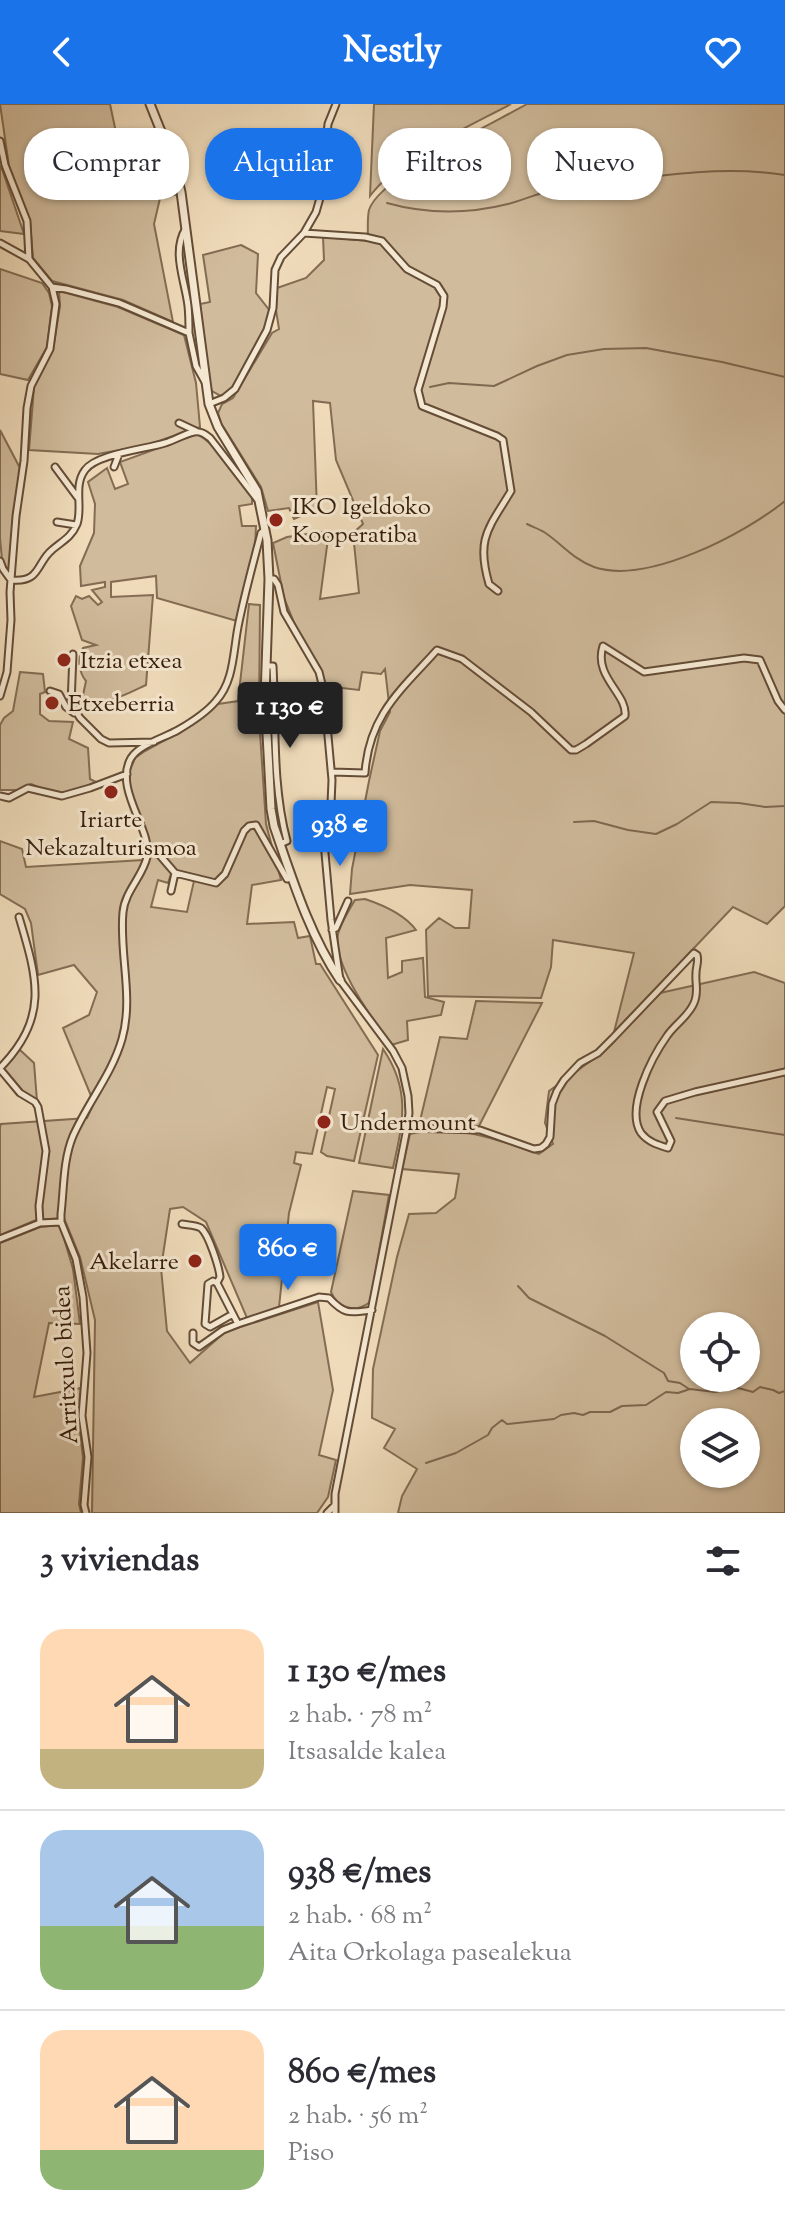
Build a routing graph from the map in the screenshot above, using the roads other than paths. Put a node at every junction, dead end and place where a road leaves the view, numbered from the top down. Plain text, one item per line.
1 (150, 104) edge
2 (336, 104) edge
3 (0, 141) edge
4 (186, 227) junction
5 (304, 233) junction
6 (0, 243) edge
7 (29, 259) junction
8 (52, 287) junction
9 (189, 333) junction
10 (205, 383) junction
11 (209, 404) junction
12 (179, 423) dead end
13 (196, 431) junction
14 (119, 454) junction
15 (55, 467) dead end
16 (114, 467) dead end
17 (79, 499) junction
18 (259, 502) junction
19 (57, 522) dead end
20 (76, 525) junction
21 (265, 529) junction
22 (0, 561) edge
23 (269, 579) junction
24 (11, 580) junction
25 (498, 591) dead end
26 (73, 654) dead end
27 (50, 691) dead end
28 (0, 696) edge
29 (785, 710) edge
30 (80, 718) junction
31 (154, 742) junction
32 (332, 772) junction
33 (127, 774) junction
34 (0, 796) edge
35 (147, 847) junction
36 (175, 873) junction
37 (293, 878) junction
38 (171, 891) dead end
39 (348, 901) dead end
40 (19, 917) dead end
41 (332, 930) junction
42 (335, 942) junction
43 (320, 945) junction
44 (340, 980) junction
45 (0, 1068) edge
46 (785, 1072) edge
47 (407, 1128) junction
48 (61, 1222) junction
49 (40, 1223) junction
50 (182, 1224) dead end
51 (0, 1239) edge
52 (217, 1283) junction
53 (372, 1310) junction
54 (233, 1314) junction
55 (238, 1324) junction
56 (193, 1333) dead end
57 (334, 1509) edge
58 (86, 1513) edge
59 (327, 1513) edge

1 - 4 street
2 - 5 street
3 - 7 street
4 - 9 street
4 - 10 street
5 - 11 street
5 - 25 street
6 - 7 street
7 - 8 street
8 - 9 street
8 - 24 street
9 - 10 street
10 - 11 street
11 - 18 street
12 - 13 street
13 - 14 street
13 - 18 street
14 - 16 street
14 - 17 street
15 - 17 street
17 - 20 street
18 - 21 street
19 - 20 street
20 - 24 street
21 - 23 street
21 - 31 street
22 - 24 street
23 - 32 street
23 - 37 street
24 - 28 street
26 - 30 street
27 - 30 street
29 - 32 street
30 - 31 street
31 - 33 street
32 - 41 street
33 - 34 street
33 - 35 street
35 - 36 street
35 - 48 street, Arritxulo bidea
36 - 37 street
36 - 38 street
37 - 43 street
39 - 41 street
40 - 45 street
41 - 42 street
42 - 43 street
42 - 44 street
43 - 44 street
44 - 47 street
45 - 49 street
46 - 47 street
47 - 53 street
48 - 49 street
48 - 58 street, Arritxulo bidea
49 - 51 street
50 - 52 street
52 - 54 street
52 - 54 street
53 - 55 street
53 - 57 street
54 - 55 street
55 - 56 street
57 - 59 street

